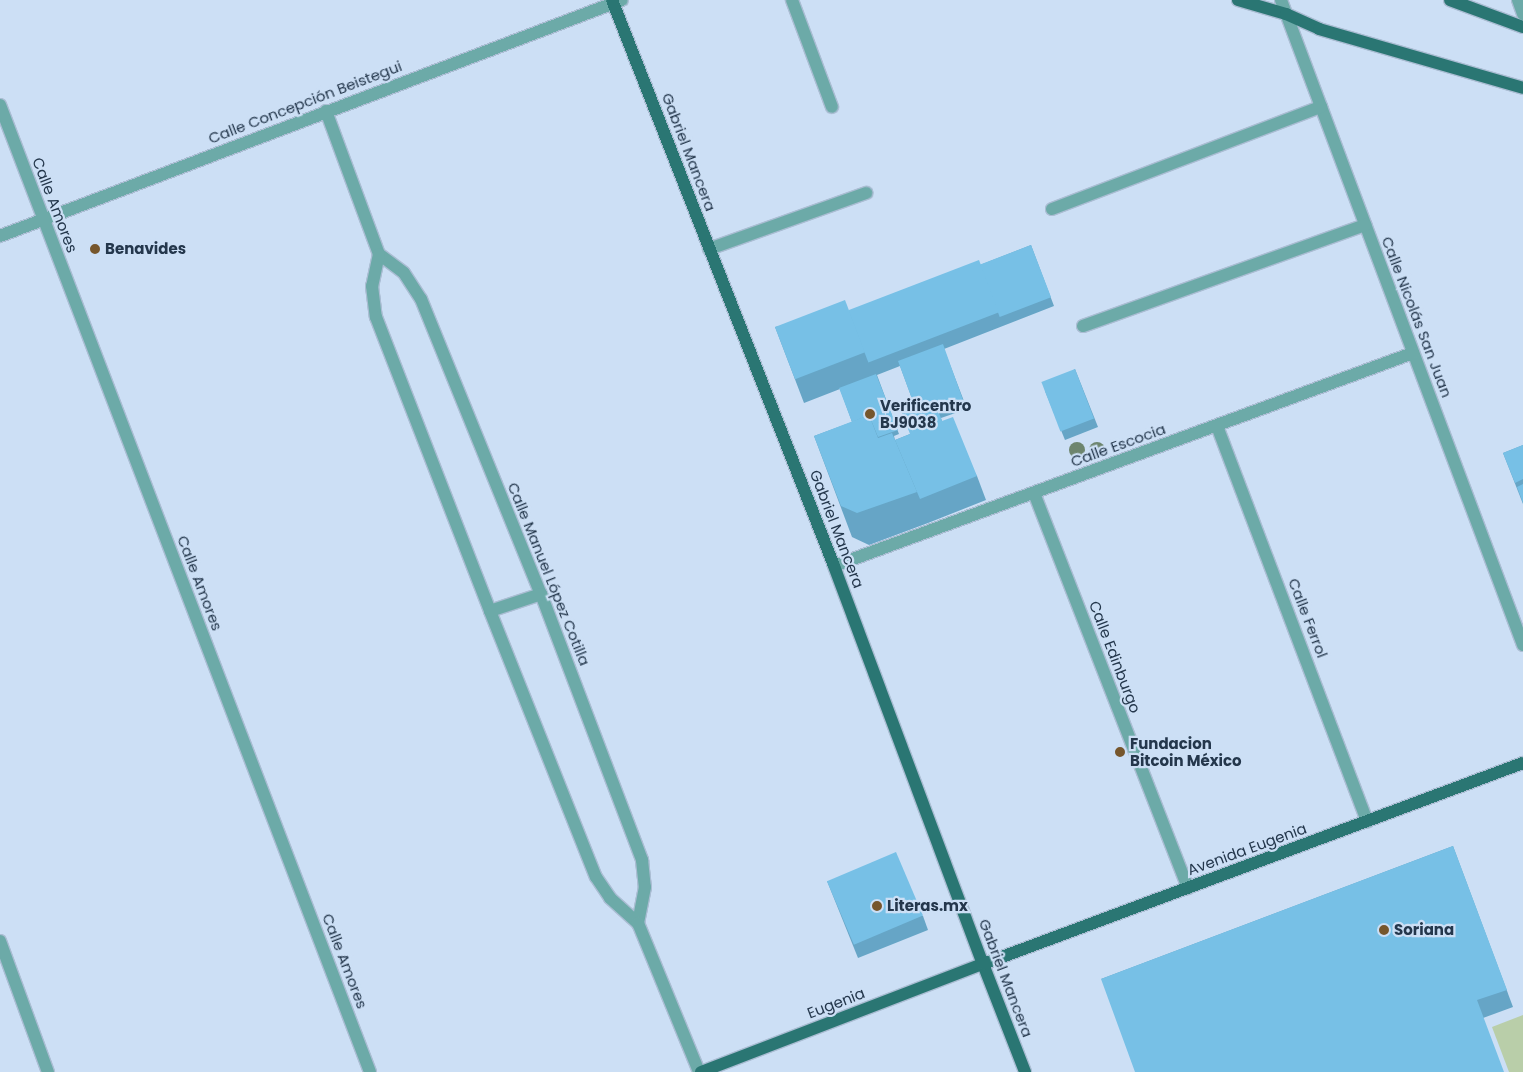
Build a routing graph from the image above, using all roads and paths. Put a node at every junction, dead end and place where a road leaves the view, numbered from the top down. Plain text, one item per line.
1 (792, 0) edge
2 (1238, 0) edge
3 (1281, 0) edge
4 (1450, 0) edge
5 (1518, 0) edge
6 (616, 1) edge
7 (1286, 14) junction
8 (1523, 14) edge
9 (1523, 27) edge
10 (1523, 88) edge
11 (0, 105) edge
12 (832, 107) dead end
13 (1321, 107) junction
14 (326, 111) junction
15 (866, 194) dead end
16 (1052, 209) dead end
17 (44, 219) junction
18 (1365, 225) junction
19 (0, 236) edge
20 (709, 249) junction
21 (379, 254) junction
22 (1083, 326) dead end
23 (1412, 353) junction
24 (1217, 426) junction
25 (1034, 493) junction
26 (834, 566) junction
27 (541, 594) junction
28 (490, 611) junction
29 (1523, 645) edge
30 (1523, 763) edge
31 (1367, 822) junction
32 (1188, 888) junction
33 (638, 923) junction
34 (0, 941) edge
35 (982, 964) junction
36 (48, 1072) edge
37 (370, 1072) edge
38 (700, 1072) edge
39 (1025, 1072) edge

1 - 12 street
2 - 7 main road
3 - 7 street, Calle Nicolás San Juan
4 - 9 main road
5 - 8 street
6 - 14 street, Calle Concepción Beistegui
6 - 20 main road, Gabriel Mancera
7 - 10 main road
7 - 13 street, Calle Nicolás San Juan
11 - 17 street, Calle Amores
13 - 16 street
13 - 18 street, Calle Nicolás San Juan
14 - 17 street, Calle Concepción Beistegui
14 - 21 street
15 - 20 street
17 - 19 street, Calle Concepción Beistegui
17 - 37 street, Calle Amores
18 - 22 street
18 - 23 street, Calle Nicolás San Juan
20 - 26 main road, Gabriel Mancera
21 - 27 street, Calle Manuel López Cotilla
21 - 28 street
23 - 24 street, Calle Escocia
23 - 29 street, Calle Nicolás San Juan
24 - 25 street, Calle Escocia
24 - 31 street, Calle Ferrol
25 - 26 street, Calle Escocia
25 - 32 street, Calle Edinburgo
26 - 35 main road, Gabriel Mancera
27 - 28 street
27 - 33 street, Calle Manuel López Cotilla
28 - 33 street
30 - 31 main road, Avenida Eugenia
31 - 32 main road, Avenida Eugenia
32 - 35 main road, Avenida Eugenia
33 - 38 street
34 - 36 street
35 - 38 main road, Eugenia
35 - 39 main road, Gabriel Mancera

